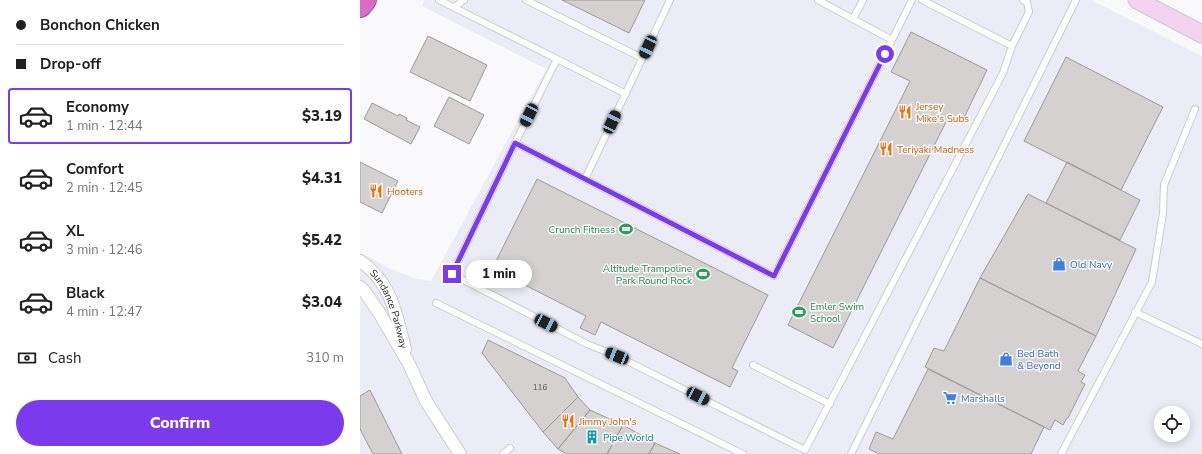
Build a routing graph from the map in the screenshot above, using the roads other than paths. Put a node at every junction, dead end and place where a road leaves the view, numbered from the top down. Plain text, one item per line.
1 (365, 0) edge
2 (439, 0) edge
3 (464, 0) edge
4 (526, 0) edge
5 (670, 0) edge
6 (818, 0) edge
7 (863, 0) edge
8 (912, 0) edge
9 (922, 0) edge
10 (1023, 0) edge
11 (1076, 0) edge
12 (1137, 0) edge
13 (360, 6) edge
14 (454, 7) junction
15 (853, 19) junction
16 (1202, 34) edge
17 (892, 40) junction
18 (1012, 46) junction
19 (557, 58) junction
20 (642, 58) junction
21 (626, 94) junction
22 (1195, 109) dead end
23 (515, 143) junction
24 (585, 179) junction
25 (360, 261) edge
26 (360, 287) edge
27 (436, 303) dead end
28 (1135, 312) junction
29 (1202, 344) edge
30 (409, 364) junction
31 (753, 365) dead end
32 (830, 404) junction
33 (510, 448) dead end
34 (460, 454) edge
35 (503, 454) edge
36 (743, 454) edge
37 (851, 454) edge
38 (1061, 454) edge

1 - 13 highway
2 - 14 lane
3 - 14 lane
4 - 20 lane
5 - 20 lane
6 - 15 lane
7 - 15 lane
8 - 17 lane
9 - 18 lane
10 - 18 lane
11 - 37 lane
12 - 16 main road
14 - 19 lane
15 - 17 lane
17 - 24 lane
18 - 32 lane
19 - 21 lane
19 - 23 lane
20 - 21 lane
21 - 24 lane
22 - 28 lane
23 - 24 lane
23 - 32 lane
25 - 30 street, Sundance Parkway
26 - 30 street, Sundance Parkway
27 - 36 lane
28 - 29 lane
28 - 38 lane
30 - 34 street, Sundance Parkway
31 - 32 lane
33 - 35 lane

